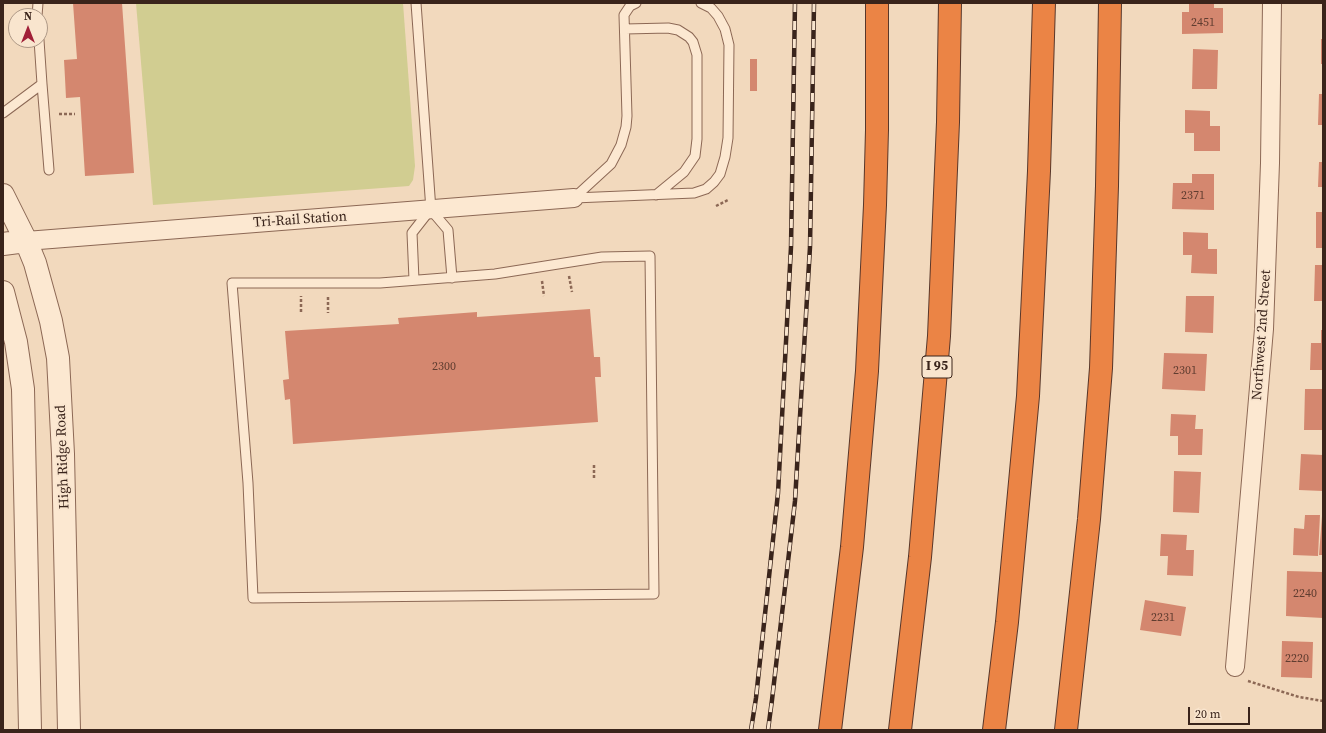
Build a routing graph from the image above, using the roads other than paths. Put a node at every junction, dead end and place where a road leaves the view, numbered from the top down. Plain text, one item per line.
1 (416, 3) edge
2 (636, 3) edge
3 (701, 3) edge
4 (877, 3) edge
5 (950, 3) edge
6 (1044, 3) edge
7 (1110, 3) edge
8 (1272, 3) edge
9 (625, 29) junction
10 (40, 48) edge
11 (42, 84) junction
12 (3, 112) edge
13 (49, 170) dead end
14 (3, 195) edge
15 (656, 195) junction
16 (574, 198) junction
17 (431, 210) junction
18 (26, 241) junction
19 (3, 244) edge
20 (452, 278) junction
21 (414, 280) junction
22 (3, 292) edge
23 (1235, 667) road end
24 (30, 730) edge
25 (69, 730) edge
26 (830, 730) edge
27 (900, 730) edge
28 (994, 730) edge
29 (1066, 730) edge

1 - 17 lane
2 - 9 lane
3 - 15 lane
4 - 26 highway
5 - 27 highway, I 95
6 - 28 highway
7 - 29 highway
8 - 23 street, Northwest 2nd Street
9 - 15 lane
9 - 16 lane
10 - 11 lane
11 - 12 lane
11 - 13 lane
14 - 18 street, High Ridge Road
15 - 16 lane
16 - 17 street, Tri-Rail Station
17 - 18 street, Tri-Rail Station
17 - 20 lane
17 - 21 lane
18 - 19 street
18 - 25 street, High Ridge Road
20 - 21 lane
20 - 21 lane
22 - 24 street

